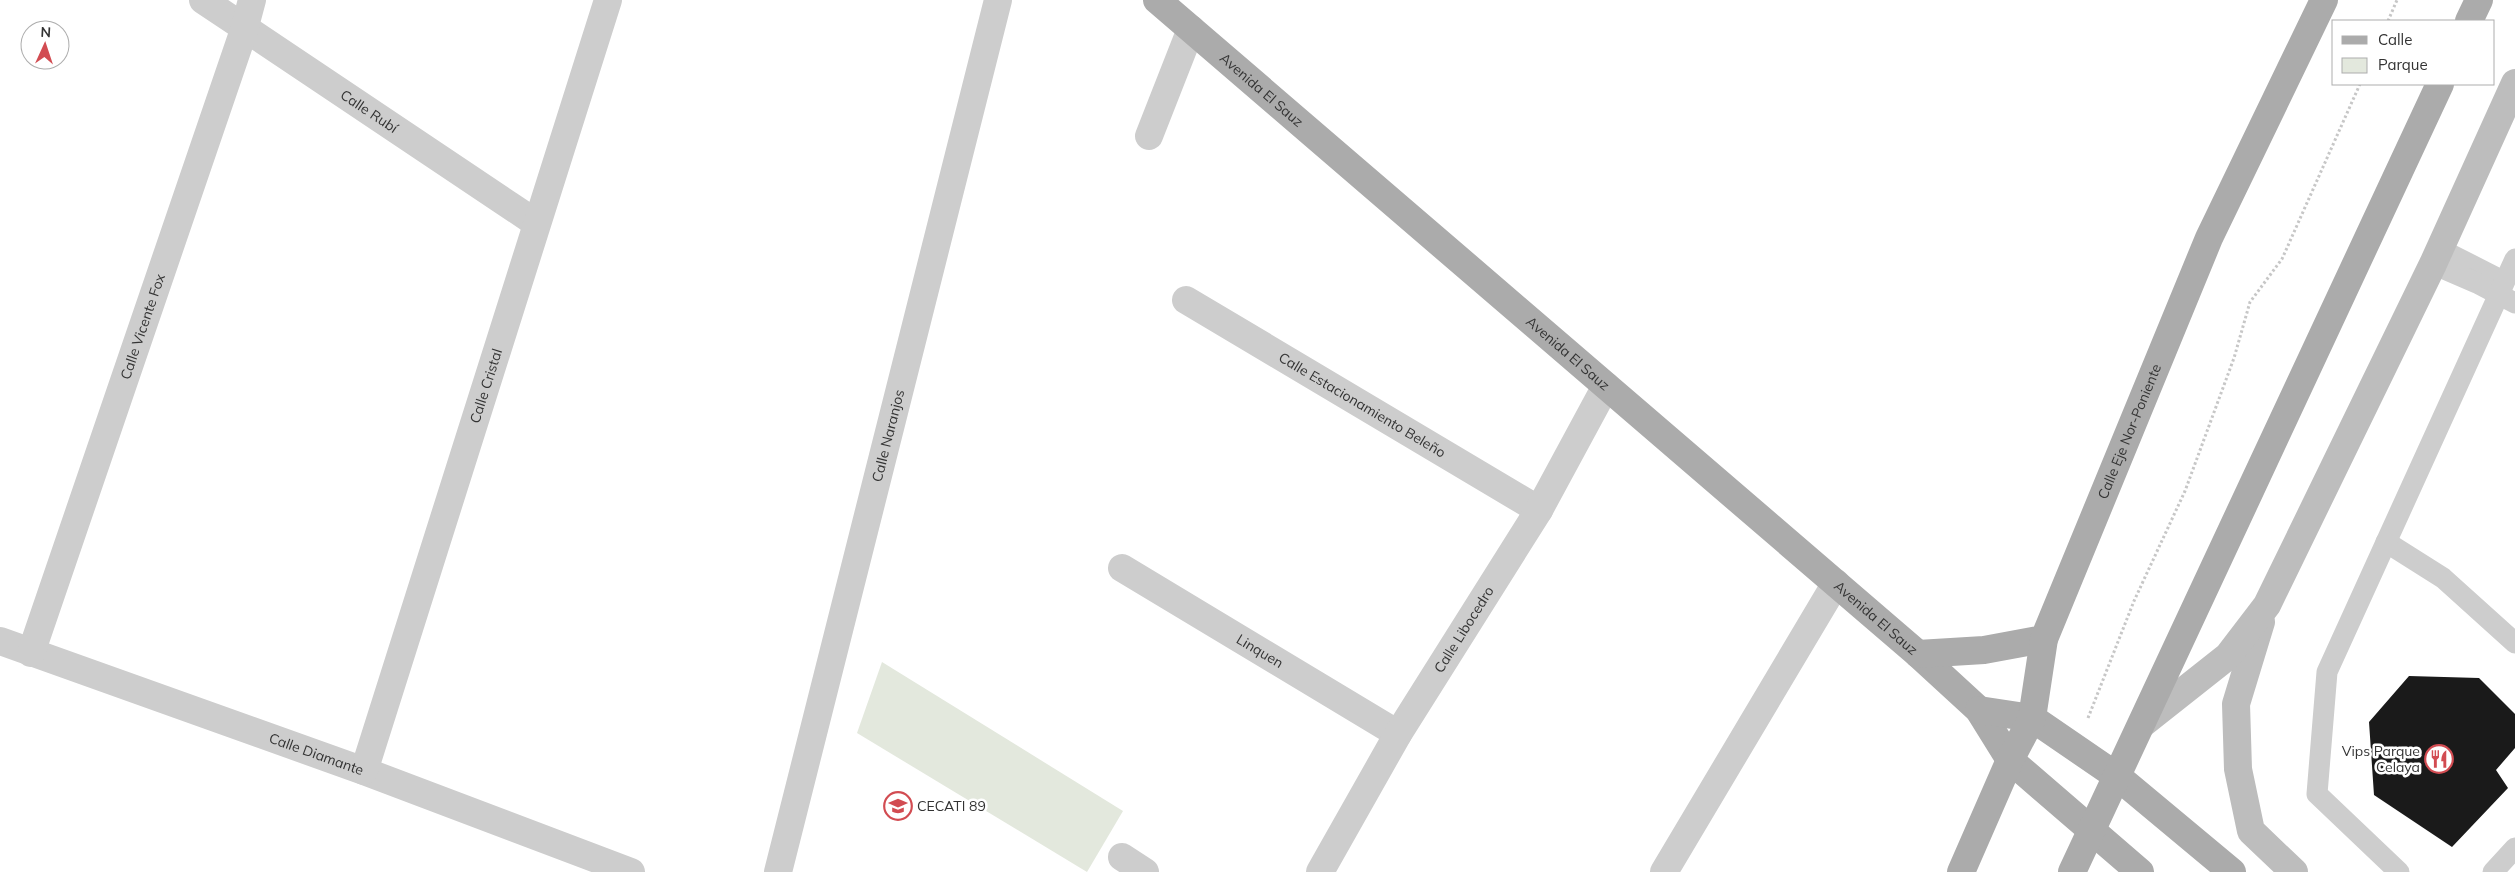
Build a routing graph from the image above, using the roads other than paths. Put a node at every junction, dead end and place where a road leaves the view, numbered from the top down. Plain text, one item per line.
1 (203, 0) edge
2 (252, 0) edge
3 (608, 0) edge
4 (998, 0) edge
5 (1157, 0) edge
6 (2324, 0) edge
7 (2479, 0) edge
8 (2469, 20) edge
9 (1191, 29) junction
10 (244, 30) junction
11 (2515, 84) edge
12 (2440, 85) edge
13 (1149, 136) dead end
14 (536, 222) junction
15 (2436, 257) junction
16 (2515, 259) edge
17 (2509, 293) edge
18 (1186, 300) dead end
19 (1606, 386) junction
20 (1539, 510) junction
21 (2386, 542) junction
22 (1122, 568) dead end
23 (1836, 583) junction
24 (2267, 605) junction
25 (2044, 639) junction
26 (0, 641) edge
27 (2515, 644) edge
28 (31, 653) junction
29 (1918, 654) junction
30 (1979, 710) junction
31 (2032, 718) junction
32 (2142, 724) junction
33 (1398, 734) junction
34 (2010, 760) junction
35 (364, 771) junction
36 (2118, 777) junction
37 (2091, 828) junction
38 (2515, 848) edge
39 (1122, 857) dead end
40 (631, 872) edge
41 (778, 872) edge
42 (1145, 872) edge
43 (1320, 872) edge
44 (1664, 872) edge
45 (1961, 872) edge
46 (2072, 872) edge
47 (2140, 872) edge
48 (2232, 872) edge
49 (2294, 872) edge
50 (2399, 872) edge
51 (2493, 872) edge

1 - 10 street, Calle Rubí
2 - 10 street, Calle Vicente Fox
3 - 14 street, Calle Cristal
4 - 41 street, Calle Naranjos
5 - 9 main road, Avenida El Sauz
6 - 25 main road, Calle Eje Nor-Poniente
7 - 8 main road
9 - 13 street
9 - 19 main road, Avenida El Sauz
10 - 14 street, Calle Rubí
10 - 28 street, Calle Vicente Fox
11 - 15 street
12 - 32 main road
14 - 35 street, Calle Cristal
15 - 17 lane
15 - 24 street
16 - 17 lane
17 - 21 lane
18 - 20 street, Calle Estacionamiento Beleño
19 - 20 street, Calle Libocedro
19 - 23 main road, Avenida El Sauz
20 - 33 street, Calle Libocedro
21 - 27 lane
21 - 50 lane
22 - 33 street, Linquen
23 - 29 main road, Avenida El Sauz
23 - 44 street
24 - 32 street
24 - 49 street
25 - 29 main road
25 - 31 main road, Calle Eje Nor-Poniente
26 - 28 street, Calle Diamante
28 - 35 street, Calle Diamante
29 - 30 main road, Avenida El Sauz
30 - 31 main road
30 - 34 main road, Avenida El Sauz
31 - 34 main road, Calle Eje Nor-Poniente
31 - 36 main road
32 - 36 main road
33 - 43 street, Calle Libocedro
34 - 37 main road, Avenida El Sauz
34 - 45 main road, Calle Eje Nor-Poniente
35 - 40 street, Calle Diamante
36 - 37 main road
36 - 48 main road
37 - 46 main road
37 - 47 main road, Avenida El Sauz
38 - 51 lane
39 - 42 street

